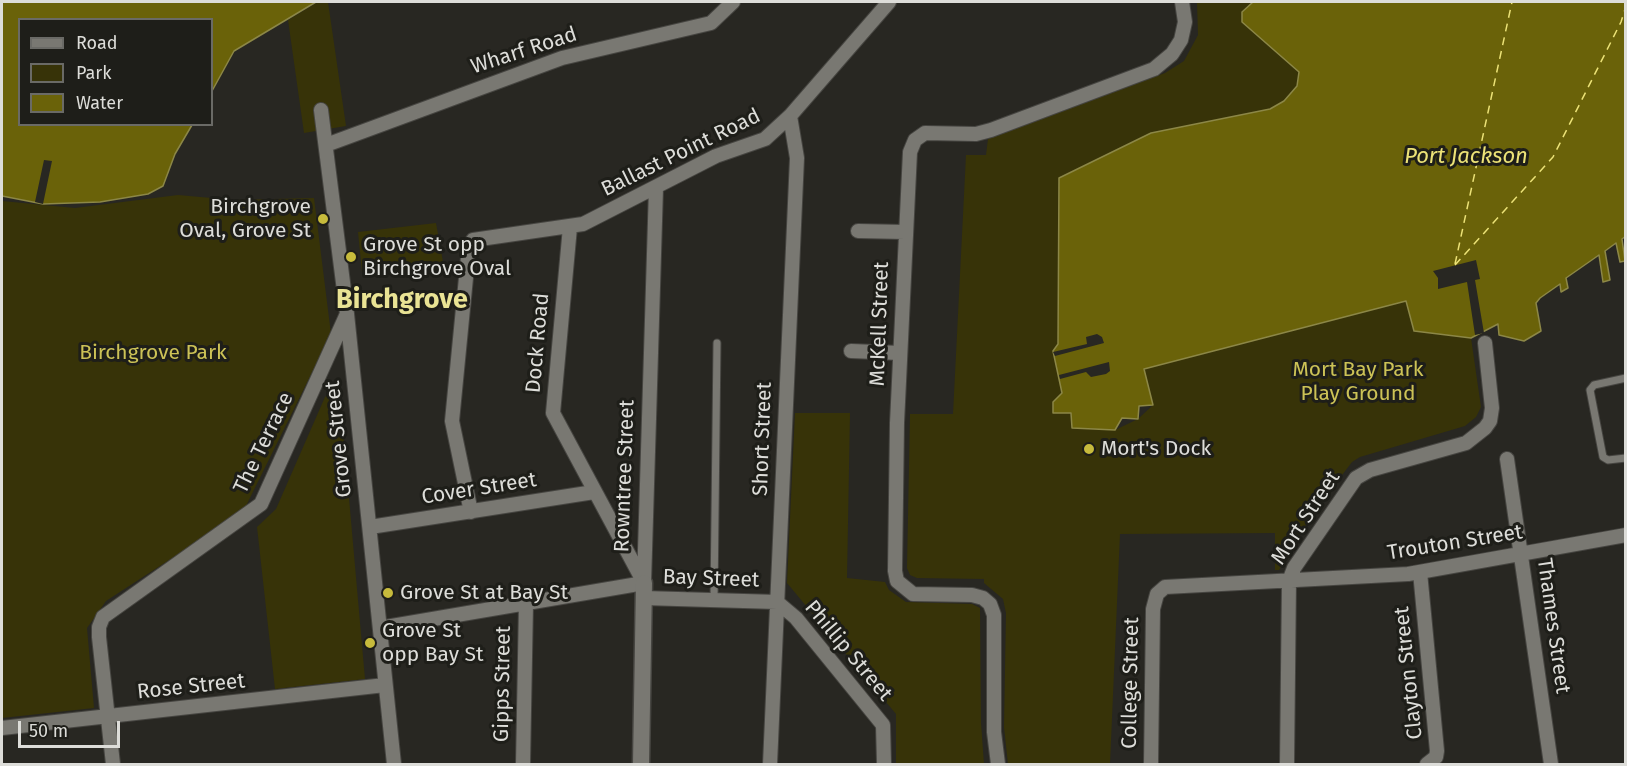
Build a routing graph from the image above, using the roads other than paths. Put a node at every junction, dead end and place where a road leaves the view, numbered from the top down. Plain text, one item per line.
1 (733, 2) edge
2 (889, 2) edge
3 (1182, 2) edge
4 (321, 110) dead end
5 (789, 116) junction
6 (326, 145) junction
7 (656, 188) junction
8 (570, 227) junction
9 (858, 231) dead end
10 (904, 232) junction
11 (347, 314) junction
12 (1485, 343) dead end
13 (717, 344) dead end
14 (851, 351) dead end
15 (900, 354) junction
16 (1626, 378) edge
17 (1626, 458) edge
18 (1507, 459) dead end
19 (594, 492) junction
20 (471, 512) junction
21 (370, 527) junction
22 (1626, 535) edge
23 (624, 544) junction
24 (645, 545) junction
25 (1521, 554) junction
26 (1420, 572) junction
27 (1289, 580) junction
28 (644, 591) junction
29 (714, 600) junction
30 (777, 602) junction
31 (526, 604) junction
32 (380, 628) junction
33 (385, 685) junction
34 (108, 716) junction
35 (2, 728) edge
36 (113, 765) edge
37 (394, 765) edge
38 (523, 765) edge
39 (641, 765) edge
40 (770, 765) edge
41 (884, 765) edge
42 (998, 765) edge
43 (1151, 765) edge
44 (1287, 765) edge
45 (1427, 765) edge
46 (1551, 765) edge

1 - 6 street, Wharf Road
2 - 5 street, Ballast Point Road
3 - 10 street, McKell Street
4 - 6 street, Grove Street
5 - 7 street, Ballast Point Road
5 - 30 street, Short Street
6 - 11 street, Grove Street
7 - 8 street, Ballast Point Road
7 - 24 street, Rowntree Street
8 - 19 street, Dock Road
8 - 20 street, Ballast Point Road
9 - 10 street
10 - 15 street, McKell Street
11 - 21 street, Grove Street
11 - 34 street, The Terrace
12 - 27 street, Mort Street
13 - 29 lane
14 - 15 street
15 - 42 street, McKell Street
16 - 17 lane
18 - 25 street, Thames Street
19 - 20 street, Cover Street
19 - 23 street, Dock Road
20 - 21 street, Cover Street
21 - 32 street, Grove Street
22 - 25 street, Trouton Street
23 - 24 street
23 - 28 street, Dock Road
24 - 28 street, Rowntree Street
25 - 26 street, Trouton Street
25 - 46 street, Thames Street
26 - 27 street, Trouton Street
26 - 45 street, Clayton Street
27 - 43 street, College Street
27 - 44 street, Mort Street
28 - 29 street, Bay Street
28 - 31 street, Bay Street
28 - 39 street, Rowntree Street
29 - 30 street, Bay Street
30 - 40 street, Short Street
30 - 41 street, Phillip Street
31 - 32 street, Bay Street
31 - 38 street, Gipps Street
32 - 33 street, Grove Street
33 - 34 street, Rose Street
33 - 37 street, Grove Street
34 - 35 street, Rose Street
34 - 36 street

